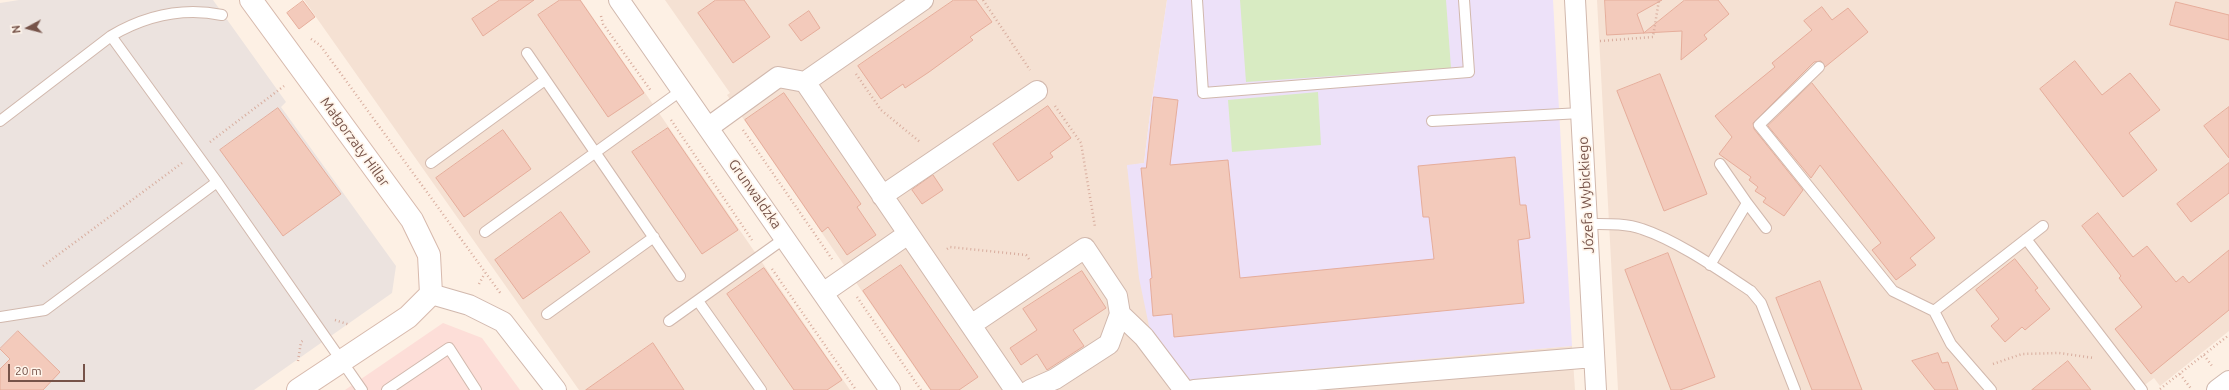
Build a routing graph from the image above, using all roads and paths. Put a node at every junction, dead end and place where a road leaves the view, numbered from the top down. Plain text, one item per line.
1 (251, 0) edge
2 (619, 0) edge
3 (923, 0) edge
4 (983, 0) edge
5 (1197, 0) edge
6 (1464, 0) edge
7 (1575, 0) edge
8 (1659, 0) edge
9 (600, 12) dead end
10 (222, 15) dead end
11 (111, 36) junction
12 (308, 37) dead end
13 (1577, 42) junction
14 (527, 53) dead end
15 (844, 55) junction
16 (1819, 68) dead end
17 (545, 80) junction
18 (805, 82) junction
19 (285, 85) dead end
20 (1040, 88) junction
21 (682, 90) junction
22 (290, 91) dead end
23 (661, 106) junction
24 (730, 112) junction
25 (1581, 113) junction
26 (0, 121) edge
27 (1432, 121) dead end
28 (709, 127) junction
29 (596, 153) junction
30 (933, 161) junction
31 (431, 162) dead end
32 (1720, 164) dead end
33 (217, 182) junction
34 (882, 196) junction
35 (1747, 202) junction
36 (1587, 224) junction
37 (2043, 226) dead end
38 (1766, 228) dead end
39 (485, 232) dead end
40 (908, 234) junction
41 (654, 237) junction
42 (785, 238) junction
43 (2026, 239) junction
44 (762, 254) junction
45 (1092, 259) junction
46 (928, 262) junction
47 (1710, 265) junction
48 (680, 276) dead end
49 (845, 278) junction
50 (1042, 278) junction
51 (823, 293) junction
52 (431, 294) junction
53 (504, 298) dead end
54 (698, 301) junction
55 (1934, 311) junction
56 (547, 314) dead end
57 (1120, 314) junction
58 (0, 317) edge
59 (669, 321) dead end
60 (357, 325) dead end
61 (971, 325) junction
62 (321, 330) junction
63 (2228, 336) edge
64 (2229, 341) edge
65 (1594, 357) junction
66 (343, 361) junction
67 (2119, 361) junction
68 (296, 367) dead end
69 (1975, 373) junction
70 (2180, 374) junction
71 (2229, 381) edge
72 (1289, 386) edge
73 (298, 390) edge
74 (362, 390) edge
75 (386, 390) edge
76 (476, 390) edge
77 (556, 390) edge
78 (761, 390) edge
79 (856, 390) edge
80 (890, 390) edge
81 (921, 390) edge
82 (1015, 390) edge
83 (1030, 390) edge
84 (1184, 390) edge
85 (1194, 390) edge
86 (1596, 390) edge
87 (1795, 390) edge
88 (1991, 390) edge
89 (2142, 390) edge
90 (2159, 390) edge
91 (2192, 390) edge
92 (2217, 390) edge

1 - 52 street, Małgorzaty Hillar
2 - 21 street, Grunwaldzka
3 - 15 street
4 - 20 path
5 - 6 lane
7 - 13 street, Józefa Wybickiego
8 - 13 path
9 - 23 path
10 - 11 lane
11 - 26 lane
11 - 33 lane
12 - 53 path
13 - 25 street, Józefa Wybickiego
14 - 17 lane
15 - 18 street
15 - 30 path
16 - 55 lane
17 - 29 lane
17 - 31 lane
18 - 24 street
18 - 34 street
19 - 22 path
20 - 30 street
20 - 45 path
21 - 23 lane
21 - 28 street, Grunwaldzka
23 - 29 lane
23 - 44 path
24 - 28 street
24 - 49 path
25 - 27 lane
25 - 36 street, Józefa Wybickiego
28 - 42 street, Grunwaldzka
29 - 39 lane
29 - 41 lane
30 - 34 street
32 - 35 lane
33 - 58 lane
33 - 62 lane
34 - 40 street
35 - 38 lane
35 - 47 lane
36 - 47 lane
36 - 65 street, Józefa Wybickiego
37 - 43 lane
40 - 46 street
40 - 49 street
41 - 48 lane
41 - 56 lane
42 - 44 lane
42 - 51 street, Grunwaldzka
43 - 55 lane
43 - 67 lane
44 - 54 lane
44 - 79 path
45 - 50 street
45 - 57 street
46 - 50 path
46 - 61 street
47 - 87 lane
49 - 51 street
49 - 81 path
50 - 61 street
51 - 80 street, Grunwaldzka
52 - 66 street
52 - 77 street
54 - 59 lane
54 - 78 lane
55 - 69 lane
57 - 83 street
57 - 84 street
60 - 62 path
61 - 82 street
62 - 66 lane
62 - 68 path
63 - 64 path
63 - 70 path
65 - 72 street
65 - 86 street, Józefa Wybickiego
66 - 73 street
66 - 74 lane
67 - 69 path
67 - 89 lane
69 - 88 lane
70 - 90 path
70 - 91 path
71 - 92 street
72 - 85 street
75 - 76 lane

